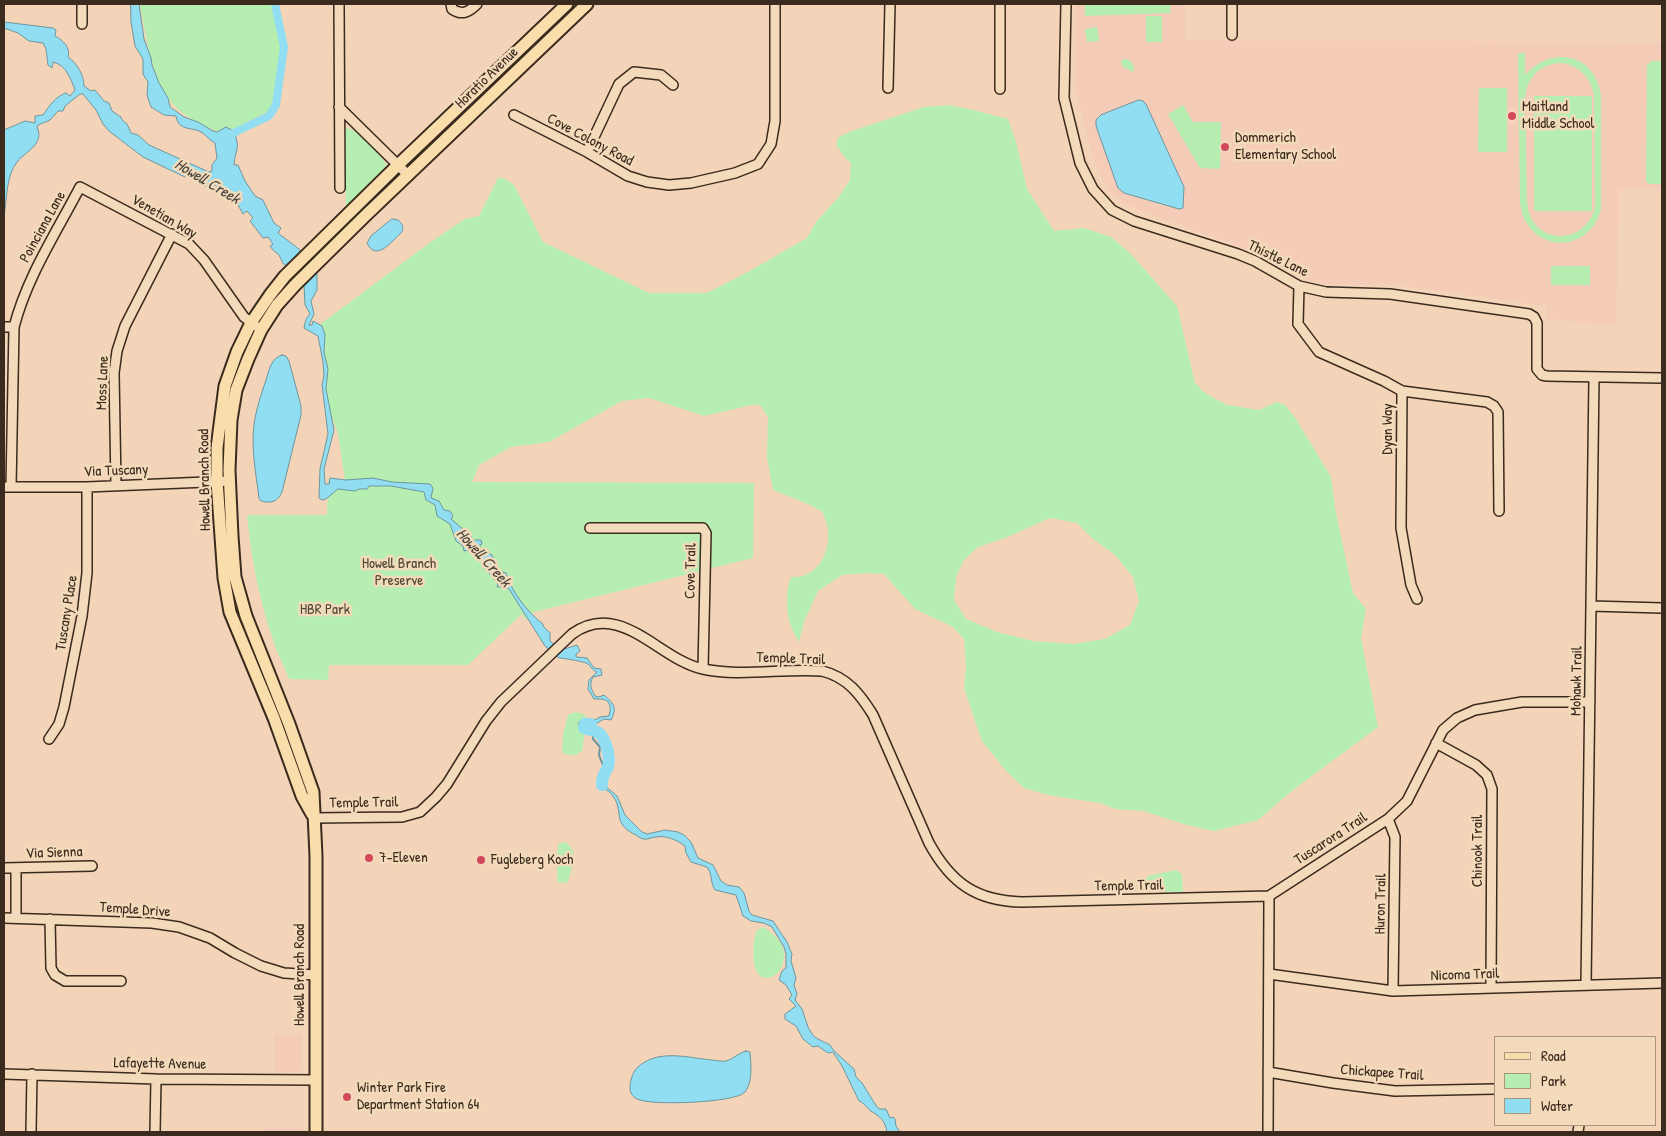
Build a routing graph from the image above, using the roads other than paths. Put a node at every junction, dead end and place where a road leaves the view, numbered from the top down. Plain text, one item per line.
1 (82, 4) edge
2 (339, 4) edge
3 (451, 4) edge
4 (477, 4) edge
5 (567, 4) edge
6 (587, 4) edge
7 (775, 4) edge
8 (890, 4) edge
9 (1000, 4) edge
10 (1066, 4) edge
11 (1232, 4) edge
12 (82, 24) dead end
13 (1232, 35) dead end
14 (512, 56) junction
15 (521, 66) junction
16 (673, 84) dead end
17 (888, 88) dead end
18 (1000, 90) dead end
19 (339, 107) junction
20 (514, 115) dead end
21 (587, 152) junction
22 (398, 165) junction
23 (408, 175) junction
24 (80, 188) joint
25 (340, 188) dead end
26 (172, 234) junction
27 (1299, 286) junction
28 (251, 322) junction
29 (4, 327) edge
30 (14, 327) junction
31 (261, 330) junction
32 (1594, 377) junction
33 (1662, 378) edge
34 (1402, 391) junction
35 (217, 481) junction
36 (230, 481) junction
37 (116, 485) junction
38 (7, 487) edge
39 (87, 487) junction
40 (1499, 511) dead end
41 (590, 528) dead end
42 (1417, 599) dead end
43 (1591, 606) junction
44 (1662, 608) edge
45 (703, 669) junction
46 (1590, 702) junction
47 (50, 739) dead end
48 (1436, 743) junction
49 (314, 818) junction
50 (1388, 819) junction
51 (92, 866) dead end
52 (4, 868) edge
53 (16, 869) junction
54 (1270, 896) junction
55 (4, 918) edge
56 (16, 918) junction
57 (50, 919) junction
58 (1269, 974) junction
59 (315, 975) junction
60 (121, 981) dead end
61 (1662, 984) edge
62 (1586, 985) junction
63 (1491, 987) junction
64 (1393, 990) junction
65 (1268, 1072) junction
66 (4, 1074) edge
67 (32, 1074) junction
68 (156, 1079) junction
69 (316, 1080) junction
70 (1494, 1089) edge
71 (31, 1132) edge
72 (155, 1132) edge
73 (316, 1132) edge
74 (1268, 1132) edge

1 - 12 street
2 - 19 street
3 - 4 street
5 - 14 main road, Horatio Avenue
6 - 15 main road, Horatio Avenue
7 - 21 street, Cove Colony Road
8 - 17 street
9 - 18 street
10 - 27 street, Thistle Lane
11 - 13 street
14 - 15 main road
14 - 22 main road, Horatio Avenue
15 - 23 main road, Horatio Avenue
16 - 21 street
19 - 22 street
19 - 25 street
20 - 21 street, Cove Colony Road
22 - 23 street
22 - 28 main road, Howell Branch Road
23 - 31 main road, Howell Branch Road
24 - 26 street, Venetian Way
24 - 30 street, Poinciana Lane
26 - 28 street, Venetian Way
26 - 37 street, Moss Lane
27 - 32 street, Thistle Lane
27 - 34 street, Dyan Way
28 - 31 street, Venetian Way
28 - 35 main road, Howell Branch Road
29 - 30 street
30 - 38 street, Poinciana Lane
31 - 36 main road, Howell Branch Road
32 - 33 street, Thistle Lane
32 - 43 street, Mohawk Trail
34 - 40 street
34 - 42 street, Dyan Way
35 - 36 street, Via Tuscany
35 - 37 street, Via Tuscany
35 - 49 main road, Howell Branch Road
36 - 49 main road, Howell Branch Road
37 - 39 street, Via Tuscany
38 - 39 street, Via Tuscany
39 - 47 street, Tuscany Place
41 - 45 street, Cove Trail
43 - 44 street
43 - 46 street, Mohawk Trail
45 - 49 street, Temple Trail
45 - 54 street, Temple Trail
46 - 48 street, Tuscarora Trail
46 - 62 street, Mohawk Trail
48 - 50 street, Tuscarora Trail
48 - 63 street, Chinook Trail
49 - 59 main road, Howell Branch Road
50 - 54 street, Tuscarora Trail
50 - 64 street, Huron Trail
51 - 53 street, Via Sienna
52 - 53 street, Via Sienna
53 - 56 street, Via Sienna
54 - 58 street
55 - 56 street, Temple Drive
56 - 57 street, Temple Drive
57 - 59 street, Temple Drive
57 - 60 street
58 - 64 street, Nicoma Trail
58 - 65 street
59 - 69 main road, Howell Branch Road
61 - 62 street, Nicoma Trail
62 - 63 street, Nicoma Trail
63 - 64 street, Nicoma Trail
65 - 70 street, Chickapee Trail
65 - 74 street
66 - 67 street, Lafayette Avenue
67 - 68 street, Lafayette Avenue
67 - 71 street
68 - 69 street, Lafayette Avenue
68 - 72 street
69 - 73 main road, Howell Branch Road

